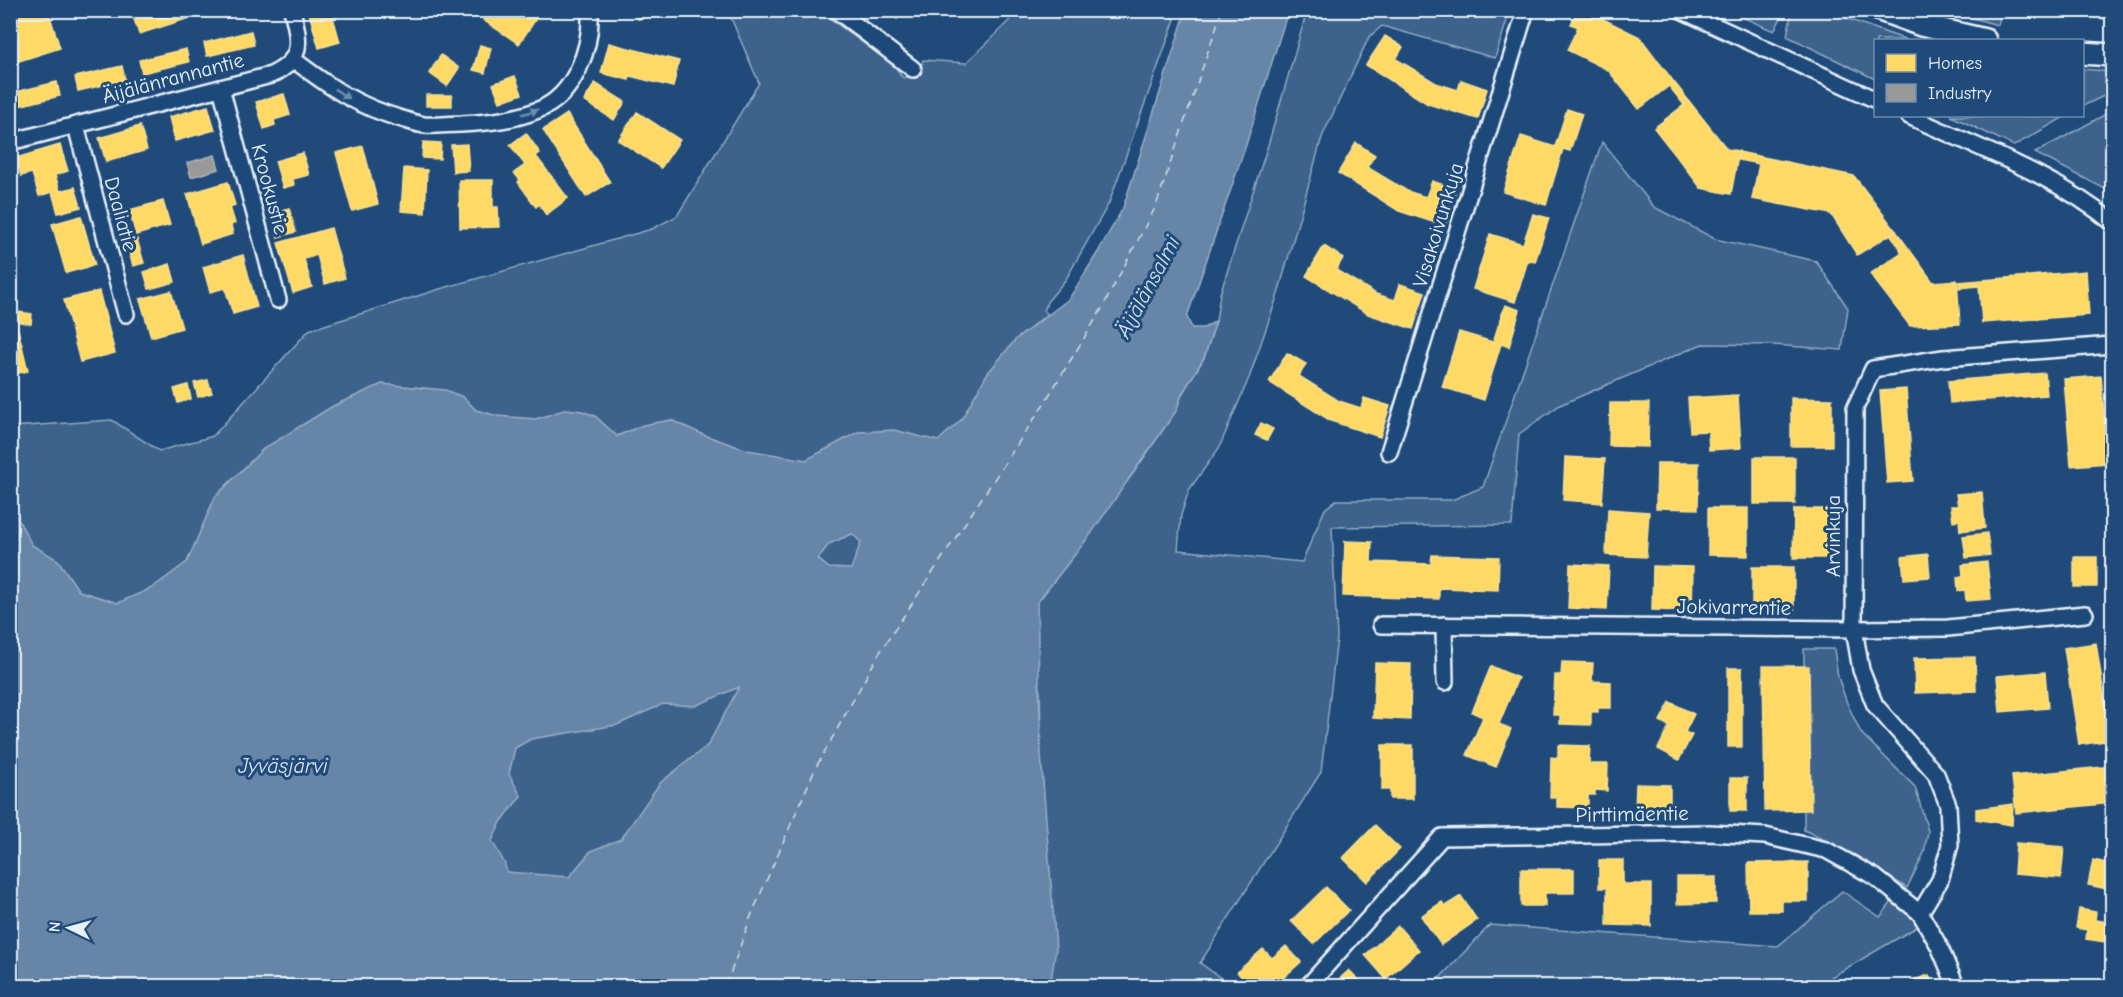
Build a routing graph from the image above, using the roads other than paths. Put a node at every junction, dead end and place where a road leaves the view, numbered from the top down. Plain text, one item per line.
1 (292, 10) edge
2 (590, 10) edge
3 (836, 10) edge
4 (1526, 10) edge
5 (1681, 10) edge
6 (1880, 10) edge
7 (1981, 39) edge
8 (2084, 53) edge
9 (2112, 55) edge
10 (294, 60) junction
11 (913, 69) dead end
12 (221, 88) junction
13 (1874, 100) edge
14 (1911, 117) edge
15 (76, 126) junction
16 (10, 142) edge
17 (2112, 222) edge
18 (278, 300) dead end
19 (126, 314) dead end
20 (2112, 345) edge
21 (1389, 452) dead end
22 (2085, 614) dead end
23 (1381, 625) dead end
24 (1444, 625) junction
25 (1854, 630) junction
26 (1445, 682) dead end
27 (1920, 913) junction
28 (1308, 987) edge
29 (1956, 987) edge

1 - 10 street
10 -> 2 street
3 - 11 street
4 - 21 street, Visakoivunkuja
5 - 13 street
6 - 7 main road
8 - 9 main road
10 - 12 street, Äijälänrannantie
12 - 15 street, Äijälänrannantie
12 - 18 street, Krookustie
14 - 17 street
15 - 16 street, Äijälänrannantie
15 - 19 street, Daaliatie
20 - 25 street, Arvinkuja
22 - 25 street, Jokivarrentie
23 - 24 street, Jokivarrentie
24 - 25 street, Jokivarrentie
24 - 26 street
25 - 27 street, Arvinkuja
27 - 28 street, Pirttimäentie
27 - 29 street, Pirttimäentie

